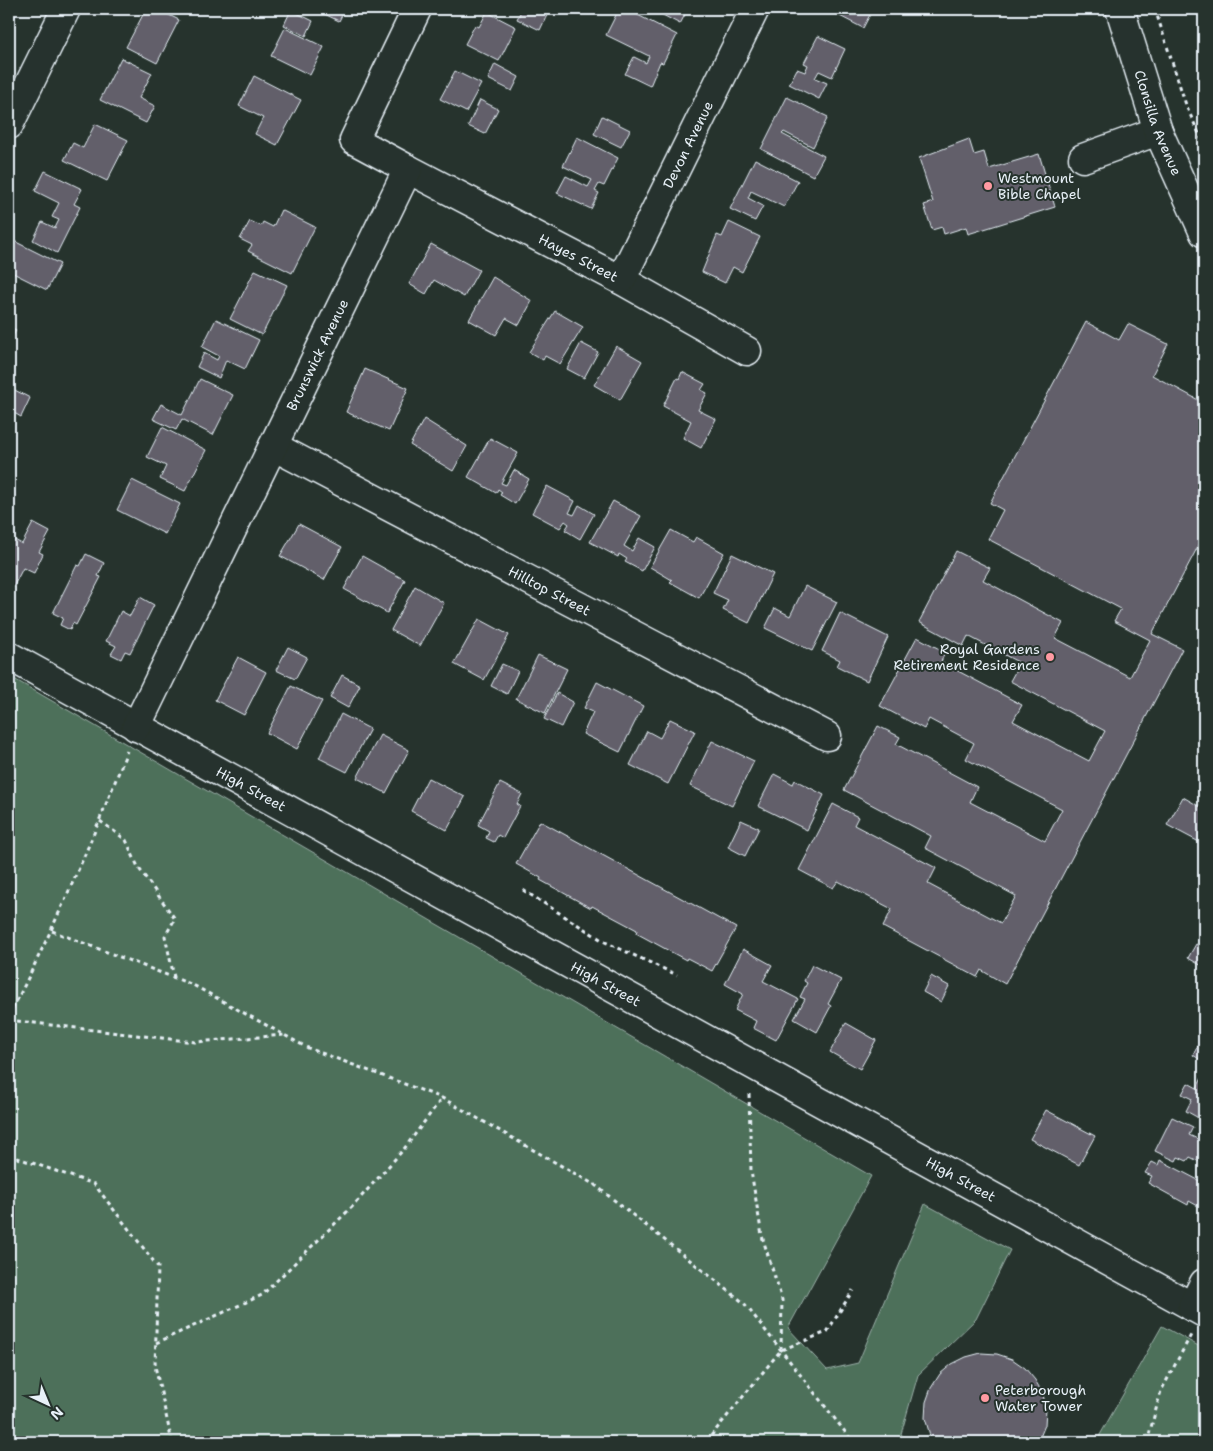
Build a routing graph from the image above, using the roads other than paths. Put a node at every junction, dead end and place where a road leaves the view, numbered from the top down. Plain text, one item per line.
1 (66, 9) edge
2 (417, 9) edge
3 (755, 9) edge
4 (1120, 9) edge
5 (9, 124) edge
6 (1158, 131) junction
7 (1084, 158) dead end
8 (408, 169) junction
9 (1204, 233) edge
10 (621, 280) junction
11 (747, 351) dead end
12 (273, 446) junction
13 (9, 656) edge
14 (136, 727) junction
15 (826, 736) dead end
16 (1204, 1283) edge
17 (1200, 1311) edge

1 - 5 street
2 - 8 street
3 - 10 street, Devon Avenue
4 - 6 street, Clonsilla Avenue
6 - 7 street
6 - 9 street, Clonsilla Avenue
8 - 10 street, Hayes Street
8 - 12 street, Brunswick Avenue
10 - 11 street, Hayes Street
12 - 14 street, Brunswick Avenue
12 - 15 street, Hilltop Street
13 - 14 street, High Street
14 - 17 street, High Street
16 - 17 street

